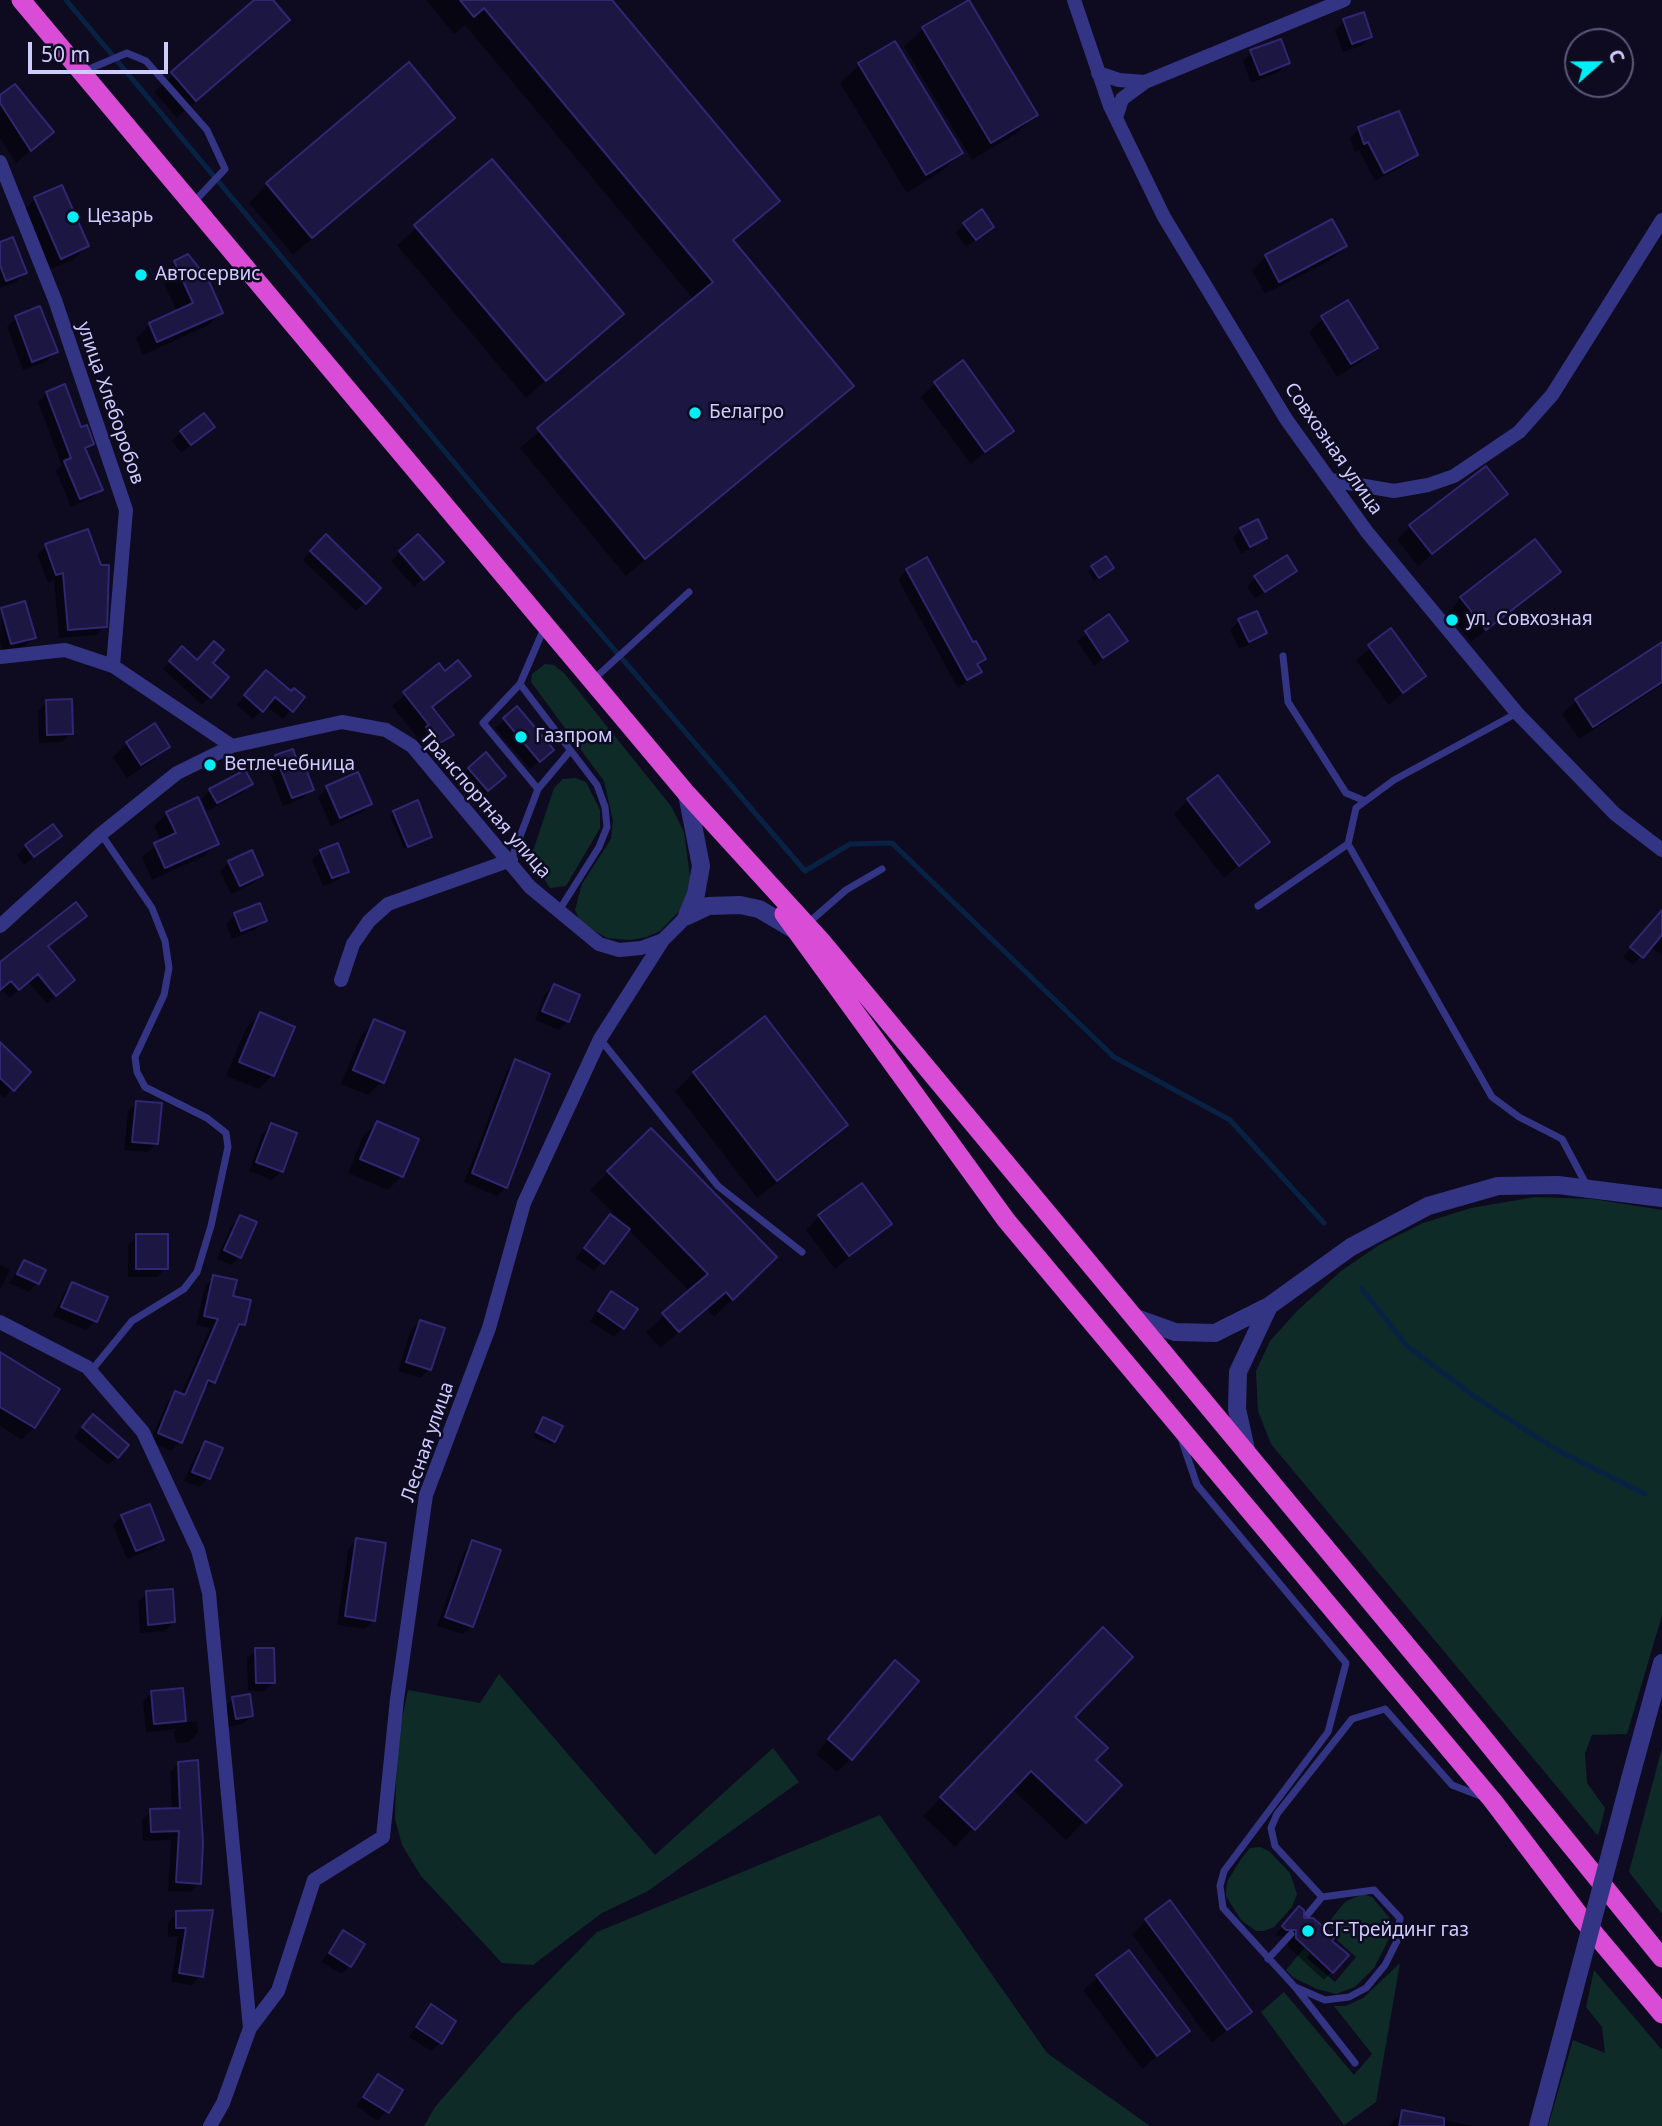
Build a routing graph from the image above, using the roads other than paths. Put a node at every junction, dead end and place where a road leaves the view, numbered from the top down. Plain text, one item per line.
1 (21, 0) edge
2 (1074, 0) edge
3 (1344, 0) edge
4 (81, 72) junction
5 (1098, 73) junction
6 (1145, 82) junction
7 (1116, 118) junction
8 (0, 162) edge
9 (192, 203) junction
10 (1662, 220) edge
11 (1330, 480) junction
12 (689, 592) dead end
13 (545, 625) junction
14 (1283, 656) dead end
15 (0, 657) edge
16 (113, 666) junction
17 (592, 681) junction
18 (520, 684) junction
19 (1517, 713) junction
20 (232, 746) junction
21 (570, 751) junction
22 (538, 789) junction
23 (687, 794) junction
24 (1365, 801) junction
25 (101, 834) junction
26 (1348, 844) junction
27 (1662, 850) edge
28 (511, 860) junction
29 (882, 869) dead end
30 (1258, 906) dead end
31 (558, 913) junction
32 (687, 916) junction
33 (0, 926) edge
34 (799, 927) junction
35 (663, 940) junction
36 (341, 980) dead end
37 (600, 1039) junction
38 (1587, 1188) junction
39 (1662, 1198) edge
40 (802, 1252) dead end
41 (1269, 1306) junction
42 (1136, 1318) junction
43 (0, 1322) edge
44 (91, 1371) junction
45 (1177, 1427) junction
46 (1247, 1454) junction
47 (1662, 1663) edge
48 (1493, 1801) junction
49 (1322, 1898) junction
50 (1308, 1914) dead end
51 (1290, 1934) dead end
52 (1662, 1958) edge
53 (1268, 1959) junction
54 (1296, 1987) junction
55 (1662, 2014) edge
56 (250, 2028) junction
57 (1355, 2063) dead end
58 (210, 2126) edge
59 (1538, 2126) edge

1 - 4 highway
2 - 5 street, Совхозная улица
3 - 6 street
4 - 9 highway
4 - 9 lane
5 - 6 street
5 - 7 street, Совхозная улица
6 - 7 street
7 - 11 street, Совхозная улица
8 - 16 street, улица Хлеборобов
9 - 13 highway
10 - 11 street
11 - 19 street, Совхозная улица
12 - 17 lane
13 - 17 highway
13 - 18 lane
14 - 24 lane
15 - 16 street
16 - 20 street
17 - 23 highway
18 - 21 lane
18 - 22 lane
19 - 24 lane
19 - 27 street, Совхозная улица
20 - 25 street, Транспортная улица
20 - 28 street, Транспортная улица
21 - 22 lane
21 - 31 lane
22 - 28 lane
23 - 32 street
23 - 34 highway
24 - 26 lane
25 - 33 street, Транспортная улица
25 - 44 lane
26 - 30 lane
26 - 38 lane
28 - 31 street, Транспортная улица
28 - 36 street
29 - 34 lane
31 - 35 street, Транспортная улица
32 - 34 street
32 - 35 street, Транспортная улица
34 - 42 highway
34 - 45 highway
35 - 37 street, Лесная улица
37 - 40 lane
37 - 56 street, Лесная улица
38 - 39 street
38 - 41 street
41 - 42 street
41 - 46 street
42 - 46 highway
43 - 44 street, Лесная улица
44 - 56 street, Лесная улица
45 - 48 highway
45 - 53 lane
46 - 52 highway
47 - 59 street, bridge
48 - 49 lane
48 - 55 highway
49 - 50 lane
49 - 54 lane
51 - 53 lane
53 - 54 lane
54 - 57 lane
56 - 58 street, Лесная улица

